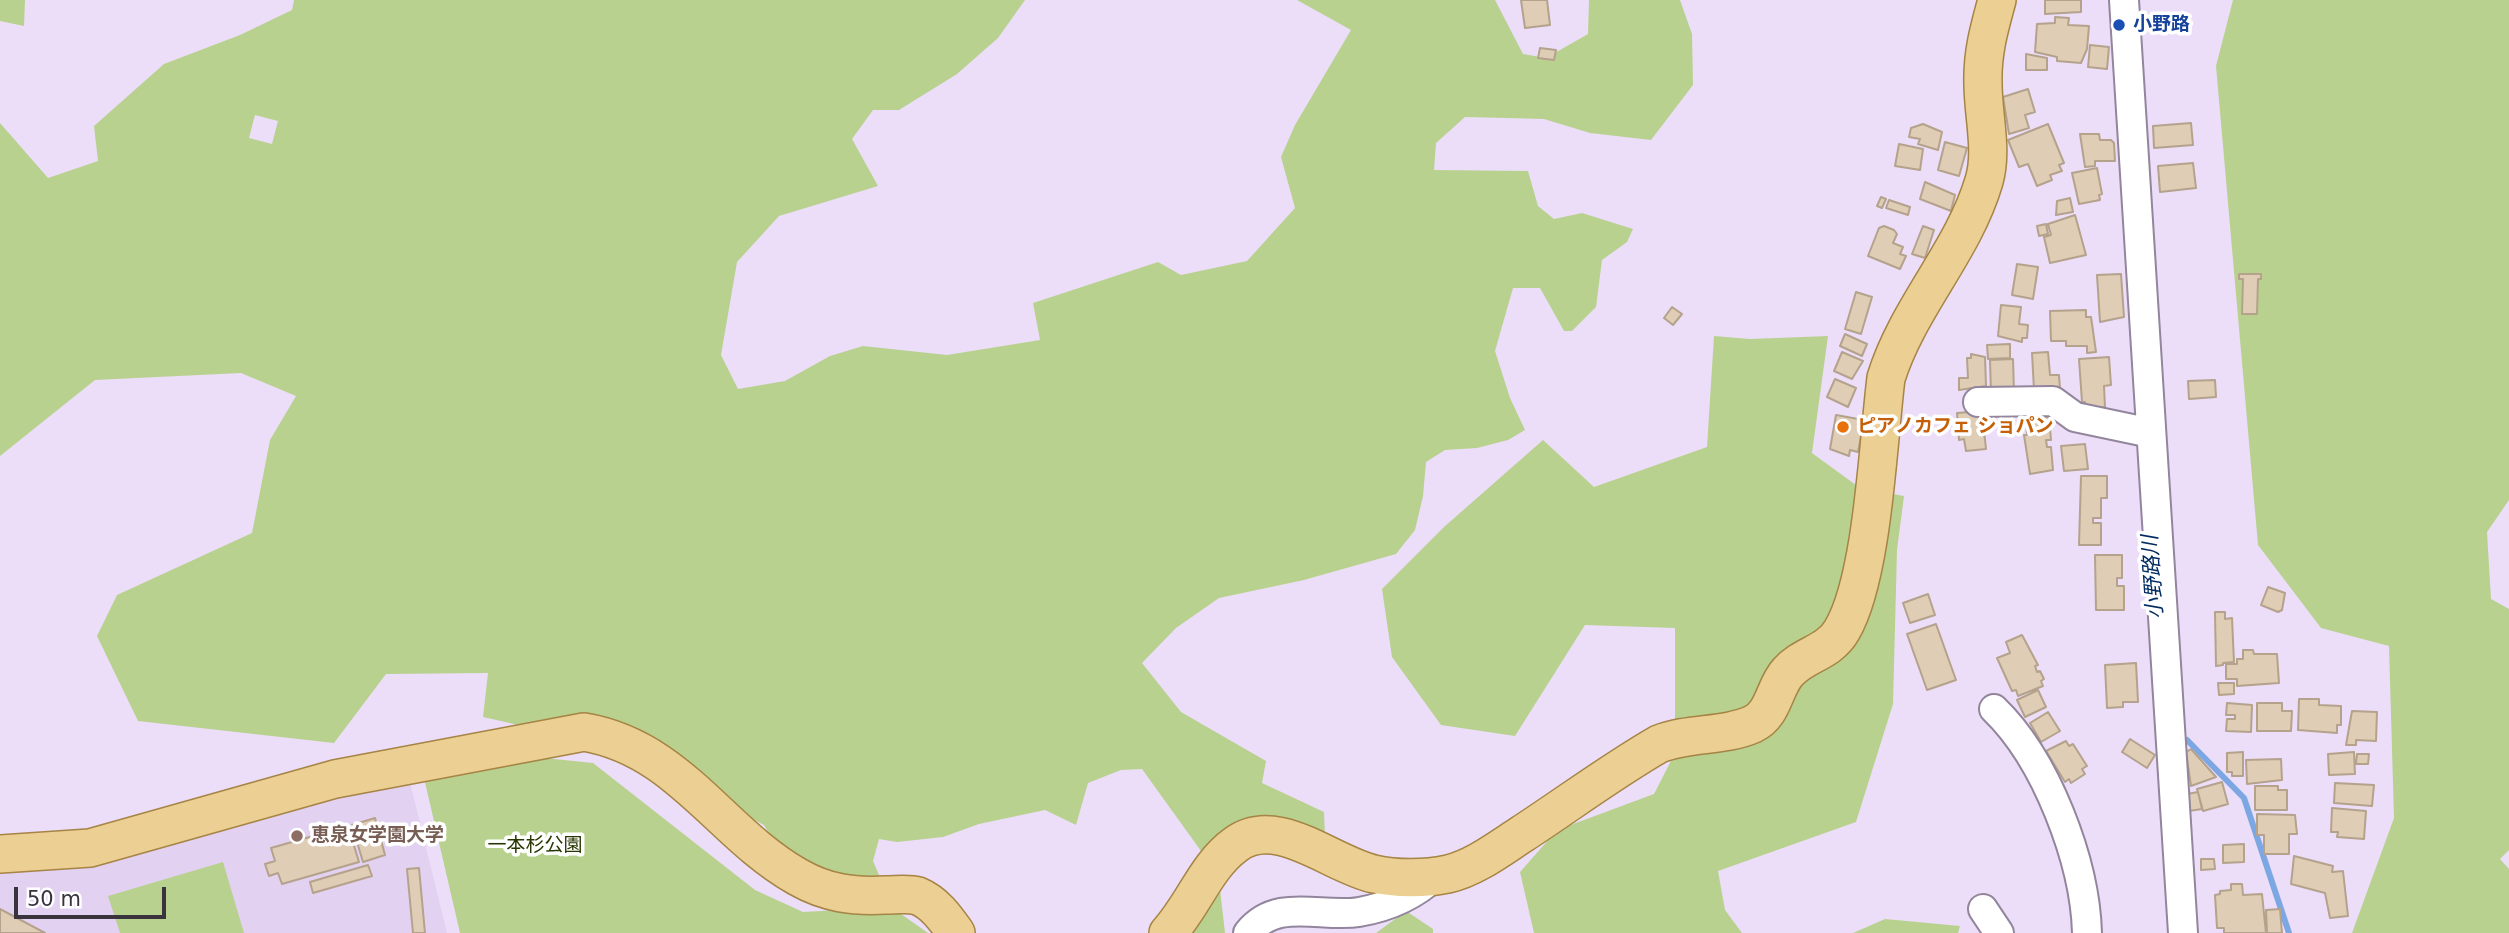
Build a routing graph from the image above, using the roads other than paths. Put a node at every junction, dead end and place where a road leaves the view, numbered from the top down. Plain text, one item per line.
1 (1997, 0) edge
2 (2124, 0) edge
3 (1978, 402) dead end
4 (2151, 433) junction
5 (1994, 709) dead end
6 (0, 854) edge
7 (1436, 875) junction
8 (1983, 909) dead end
9 (956, 933) edge
10 (1168, 933) edge
11 (1248, 933) edge
12 (1999, 933) edge
13 (2087, 933) edge
14 (2183, 933) edge

1 - 7 main road
2 - 4 street
3 - 4 street
4 - 14 street
5 - 13 street
6 - 9 main road
7 - 10 main road
7 - 11 street
8 - 12 street

